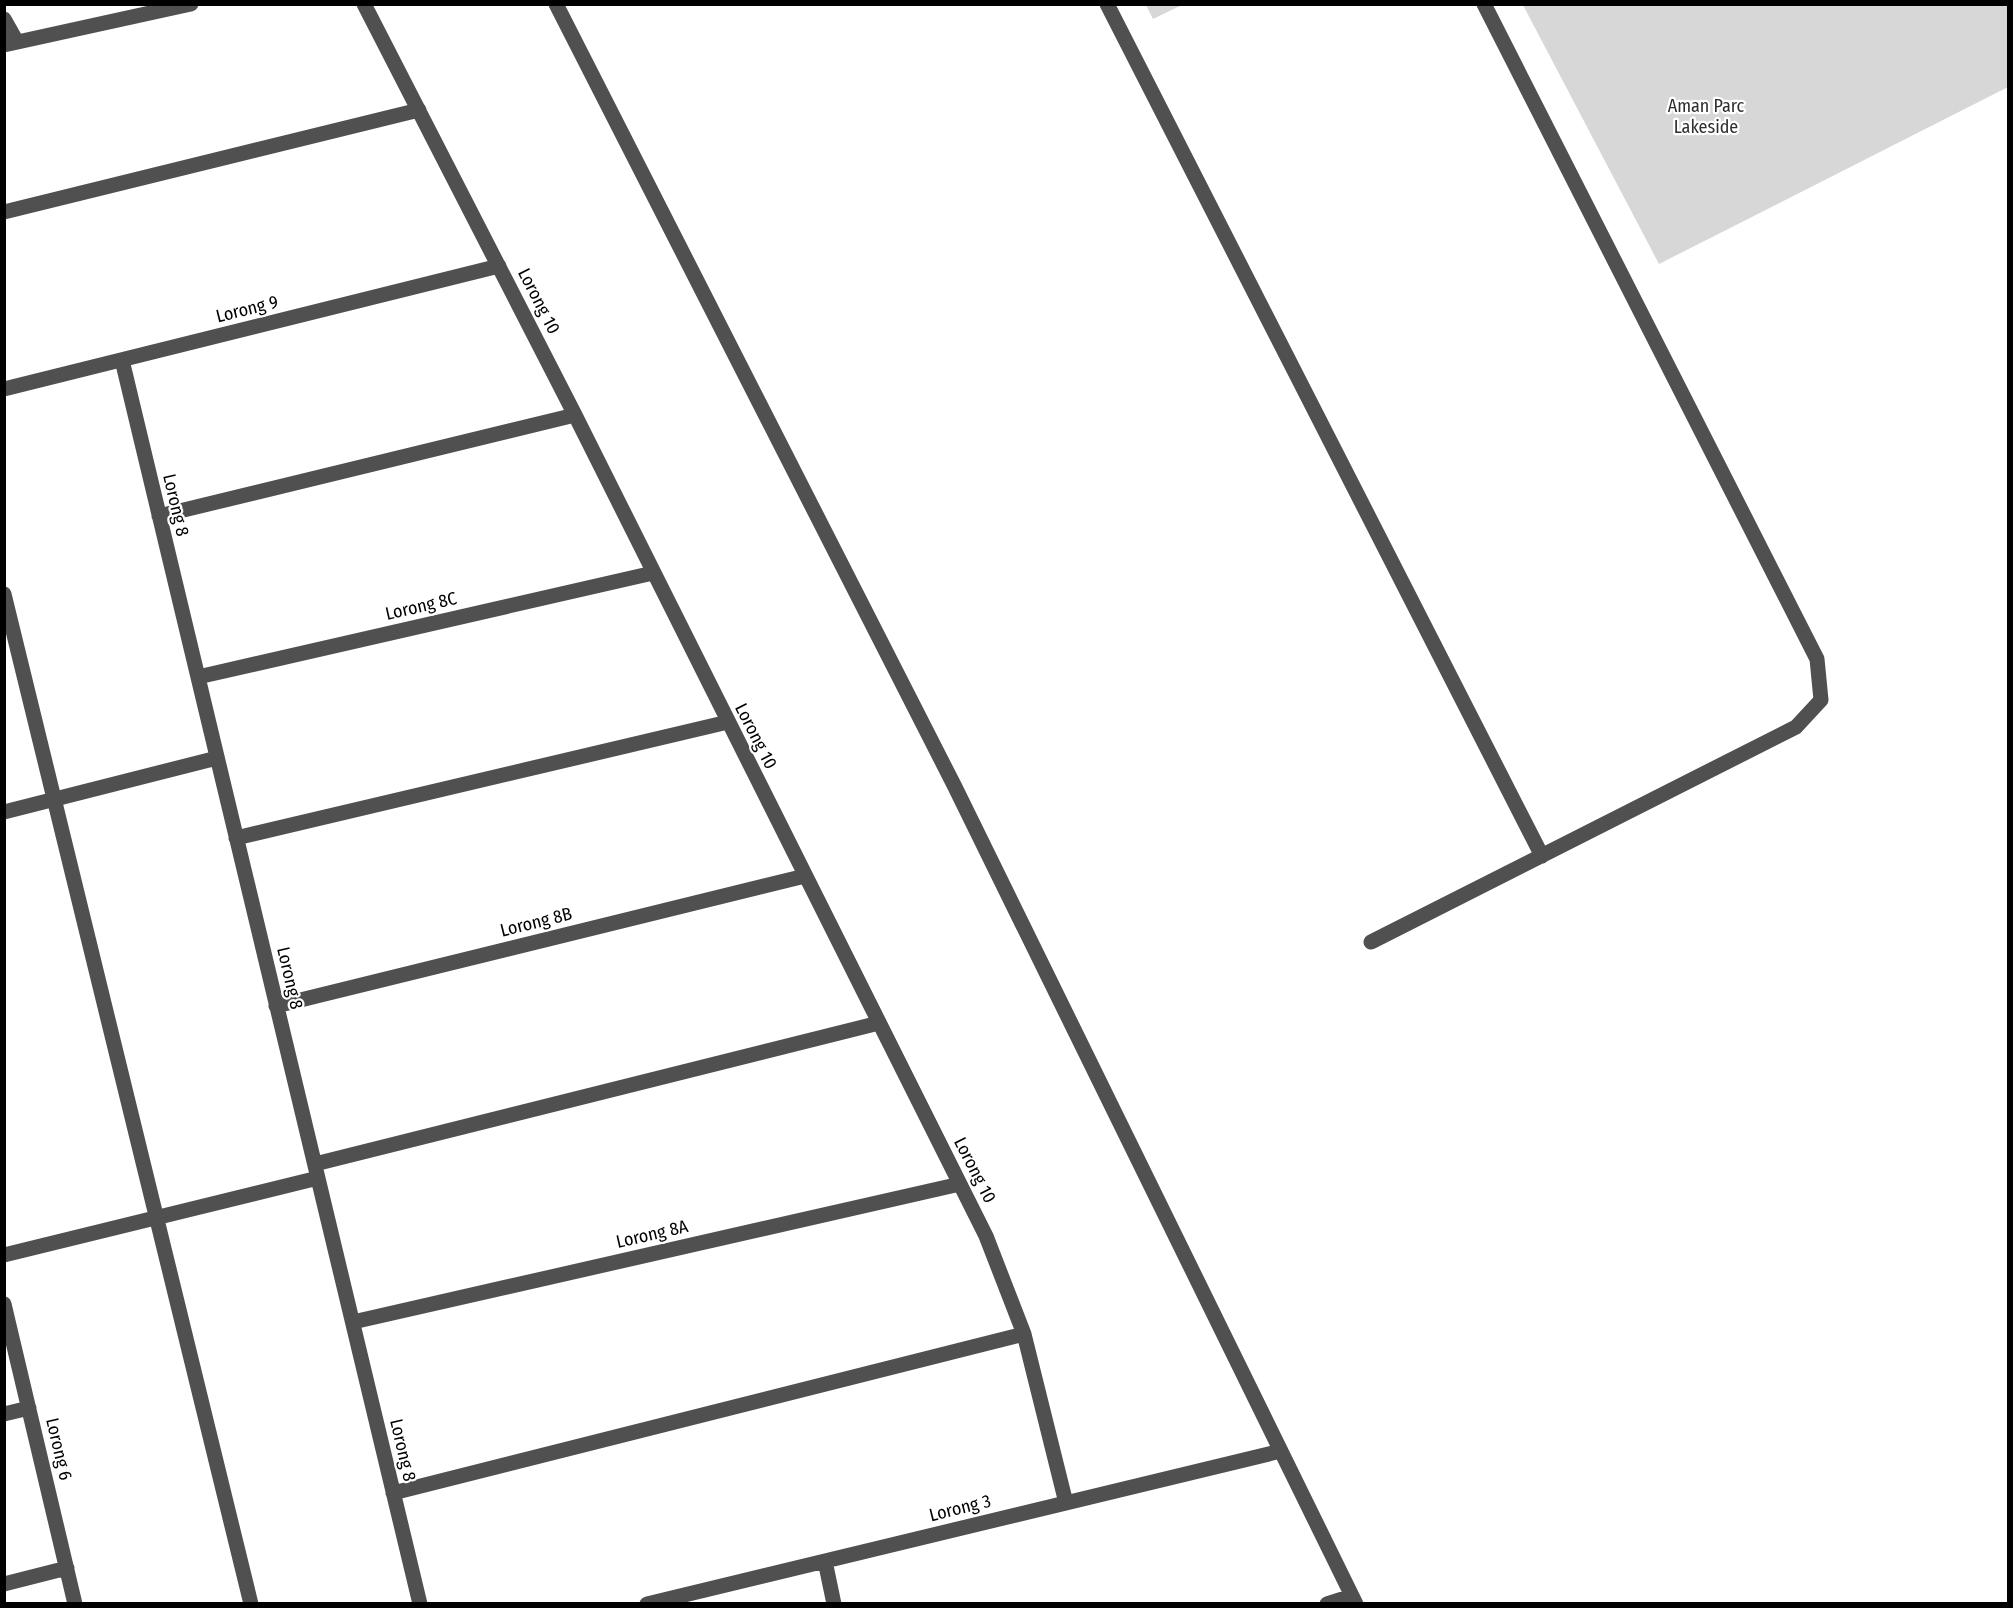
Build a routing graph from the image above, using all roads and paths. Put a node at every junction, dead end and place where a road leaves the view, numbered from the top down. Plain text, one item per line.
1 (190, 4) edge
2 (364, 4) edge
3 (556, 4) edge
4 (1107, 4) edge
5 (1484, 4) edge
6 (4, 19) edge
7 (11, 44) edge
8 (418, 110) junction
9 (4, 212) edge
10 (499, 266) junction
11 (122, 360) junction
12 (4, 389) edge
13 (575, 415) junction
14 (159, 516) junction
15 (653, 573) junction
16 (4, 594) edge
17 (198, 677) junction
18 (728, 722) junction
19 (217, 758) junction
20 (56, 799) junction
21 (4, 812) edge
22 (236, 837) junction
23 (1542, 856) junction
24 (805, 876) junction
25 (1371, 942) dead end
26 (276, 1006) junction
27 (879, 1023) junction
28 (316, 1171) junction
29 (960, 1184) junction
30 (157, 1216) junction
31 (4, 1255) edge
32 (4, 1304) edge
33 (353, 1322) junction
34 (1024, 1334) junction
35 (29, 1408) junction
36 (4, 1414) edge
37 (1281, 1451) junction
38 (393, 1493) junction
39 (1066, 1503) junction
40 (825, 1561) junction
41 (67, 1568) junction
42 (4, 1584) edge
43 (1354, 1600) edge
44 (75, 1604) edge
45 (251, 1604) edge
46 (420, 1604) edge
47 (647, 1604) edge
48 (834, 1604) edge
49 (1327, 1604) edge

1 - 7 street
2 - 8 street, Lorong 10
3 - 37 street
4 - 23 street
5 - 23 street
6 - 7 street
8 - 9 street
8 - 10 street, Lorong 10
10 - 11 street, Lorong 9
10 - 13 street, Lorong 10
11 - 12 street, Lorong 9
11 - 14 street, Lorong 8
13 - 14 street
13 - 15 street, Lorong 10
14 - 17 street, Lorong 8
15 - 17 street, Lorong 8C
15 - 18 street, Lorong 10
16 - 20 street
17 - 19 street, Lorong 8
18 - 22 street
18 - 24 street, Lorong 10
19 - 20 street
19 - 22 street, Lorong 8
20 - 21 street
20 - 30 street
22 - 26 street, Lorong 8
23 - 25 street
24 - 26 street, Lorong 8B
24 - 27 street, Lorong 10
26 - 28 street, Lorong 8
27 - 28 street
27 - 29 street, Lorong 10
28 - 30 street
28 - 33 street, Lorong 8
29 - 33 street, Lorong 8A
29 - 34 street, Lorong 10
30 - 31 street
30 - 45 street
32 - 35 street, Lorong 6
33 - 38 street, Lorong 8
34 - 38 street
34 - 39 street, Lorong 10
35 - 36 street
35 - 41 street, Lorong 6
37 - 39 street, Lorong 3
37 - 43 street
38 - 46 street, Lorong 8
39 - 40 street, Lorong 3
40 - 47 street, Lorong 3
40 - 48 street
41 - 42 street
41 - 44 street, Lorong 6
43 - 49 street

